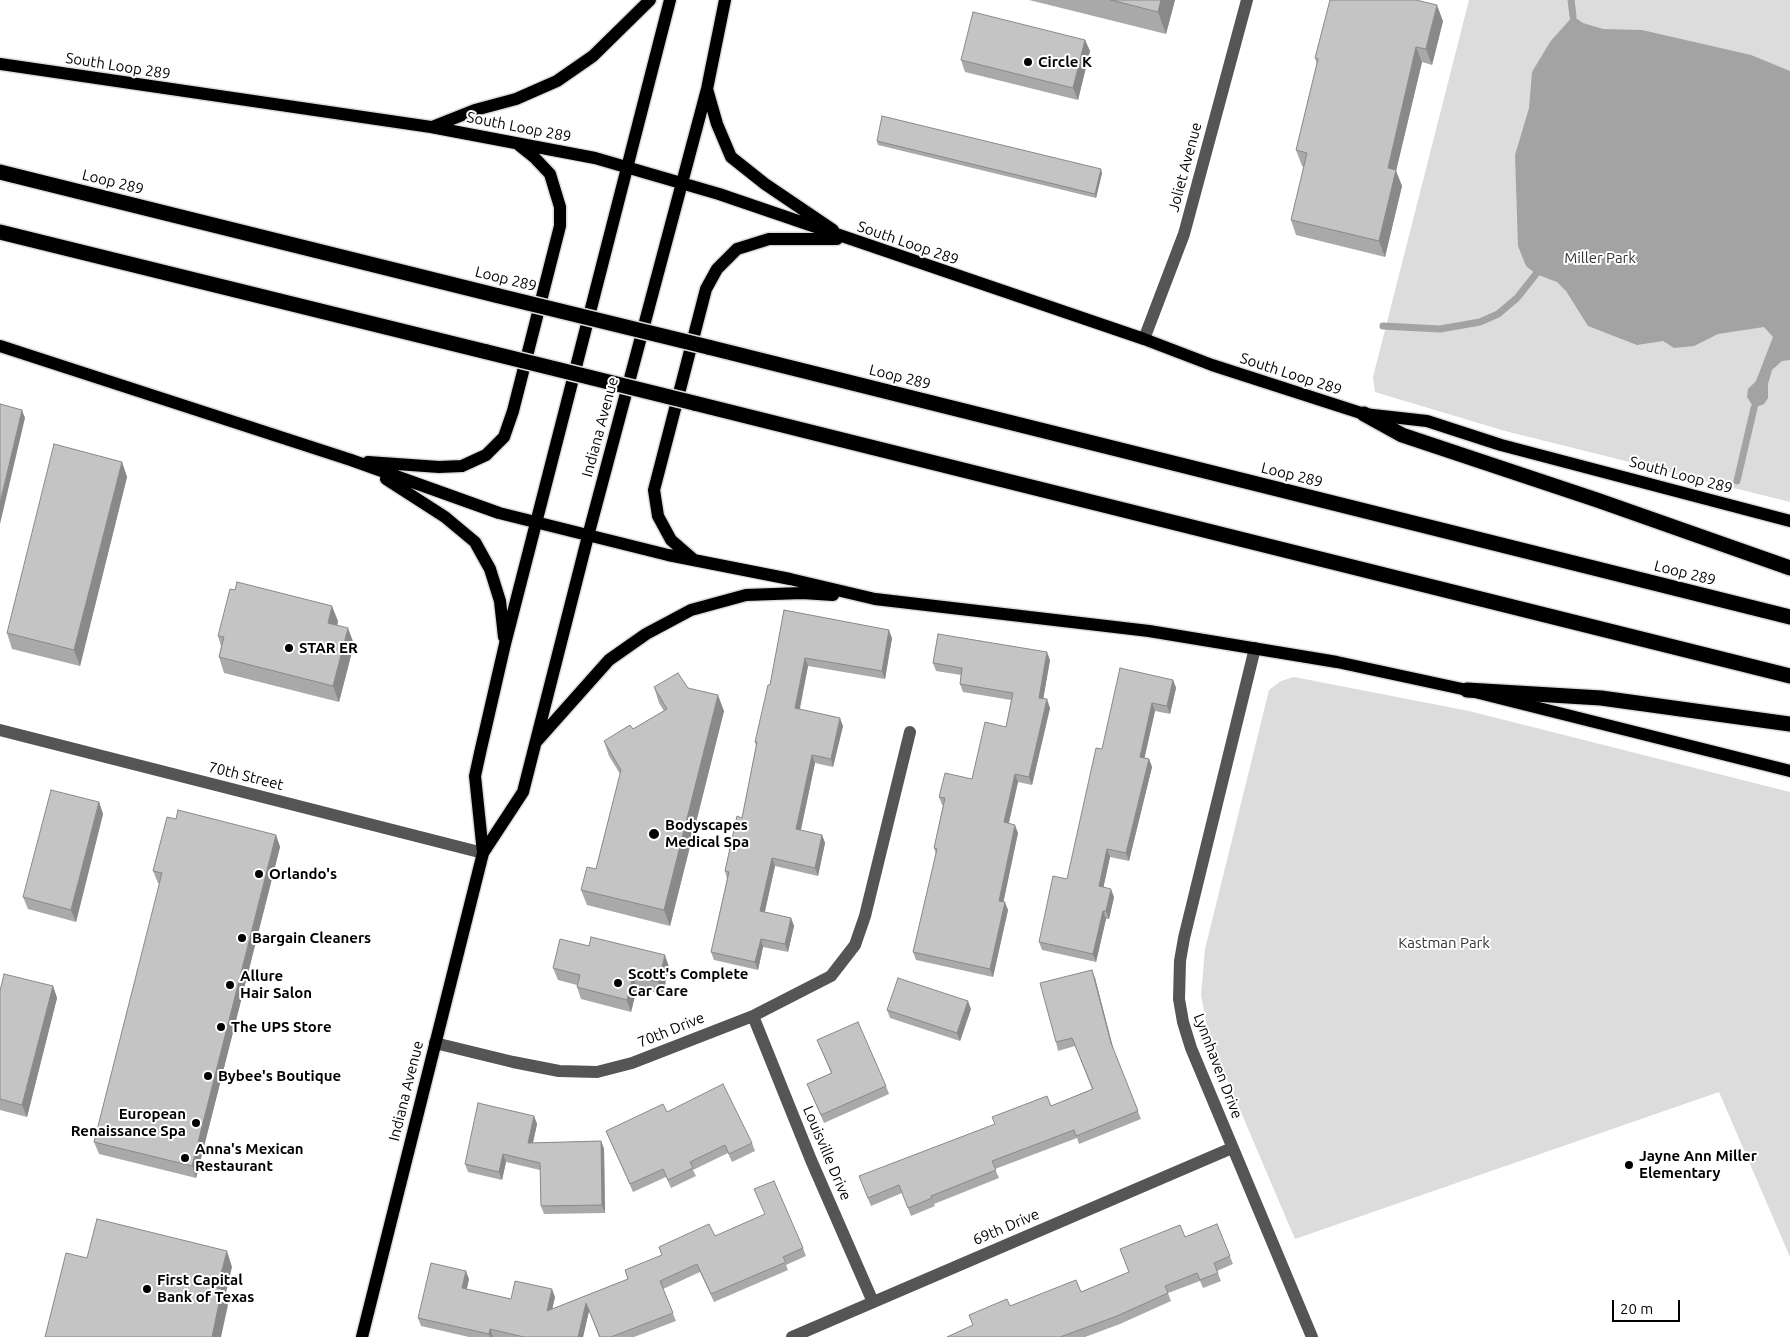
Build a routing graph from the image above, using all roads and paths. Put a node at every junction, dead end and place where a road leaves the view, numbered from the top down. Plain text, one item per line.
1 (650, 0) edge
2 (670, 0) edge
3 (725, 0) edge
4 (1247, 0) edge
5 (0, 64) edge
6 (707, 89) junction
7 (431, 127) junction
8 (515, 142) junction
9 (628, 167) junction
10 (0, 172) edge
11 (681, 183) junction
12 (0, 232) edge
13 (847, 239) junction
14 (1144, 338) junction
15 (0, 346) edge
16 (1364, 414) junction
17 (351, 460) junction
18 (1790, 521) edge
19 (536, 524) junction
20 (588, 536) junction
21 (694, 560) junction
22 (1790, 568) edge
23 (874, 599) junction
24 (1790, 617) edge
25 (505, 644) junction
26 (1255, 648) junction
27 (1790, 676) edge
28 (1467, 690) junction
29 (1790, 724) edge
30 (0, 730) edge
31 (910, 732) dead end
32 (535, 744) junction
33 (1790, 771) edge
34 (483, 853) junction
35 (753, 1016) junction
36 (435, 1043) junction
37 (1232, 1148) junction
38 (873, 1302) junction
39 (362, 1337) edge
40 (792, 1337) edge
41 (1312, 1337) edge

1 - 7 main road
2 - 9 main road, Indiana Avenue
3 - 6 main road, Indiana Avenue
4 - 14 street, Joliet Avenue
5 - 7 main road, South Loop 289
6 - 11 main road, Indiana Avenue
6 - 13 main road
7 - 8 main road, South Loop 289
8 - 9 main road, South Loop 289
8 - 17 main road
9 - 11 main road, South Loop 289
9 - 19 main road, Indiana Avenue
10 - 24 highway, Loop 289, bridge
11 - 13 main road, South Loop 289
11 - 20 main road, Indiana Avenue
12 - 27 highway, bridge
13 - 14 main road, South Loop 289
13 - 21 main road
14 - 16 main road, South Loop 289
15 - 17 main road
16 - 18 main road, South Loop 289
16 - 22 highway
17 - 19 main road
17 - 25 main road
19 - 20 main road
19 - 25 main road, Indiana Avenue
20 - 21 main road
20 - 32 main road, Indiana Avenue
21 - 23 main road
23 - 26 main road
23 - 32 main road
25 - 34 main road, Indiana Avenue
26 - 28 main road
26 - 37 street, Lynnhaven Drive
28 - 29 highway
28 - 33 main road
30 - 34 street, 70th Street
31 - 35 street, 70th Drive
32 - 34 main road, Indiana Avenue
34 - 36 main road, Indiana Avenue
35 - 36 street, 70th Drive
35 - 38 street, Louisville Drive
36 - 39 main road, Indiana Avenue
37 - 38 street, 69th Drive
37 - 41 street, Lynnhaven Drive
38 - 40 street, 69th Drive

